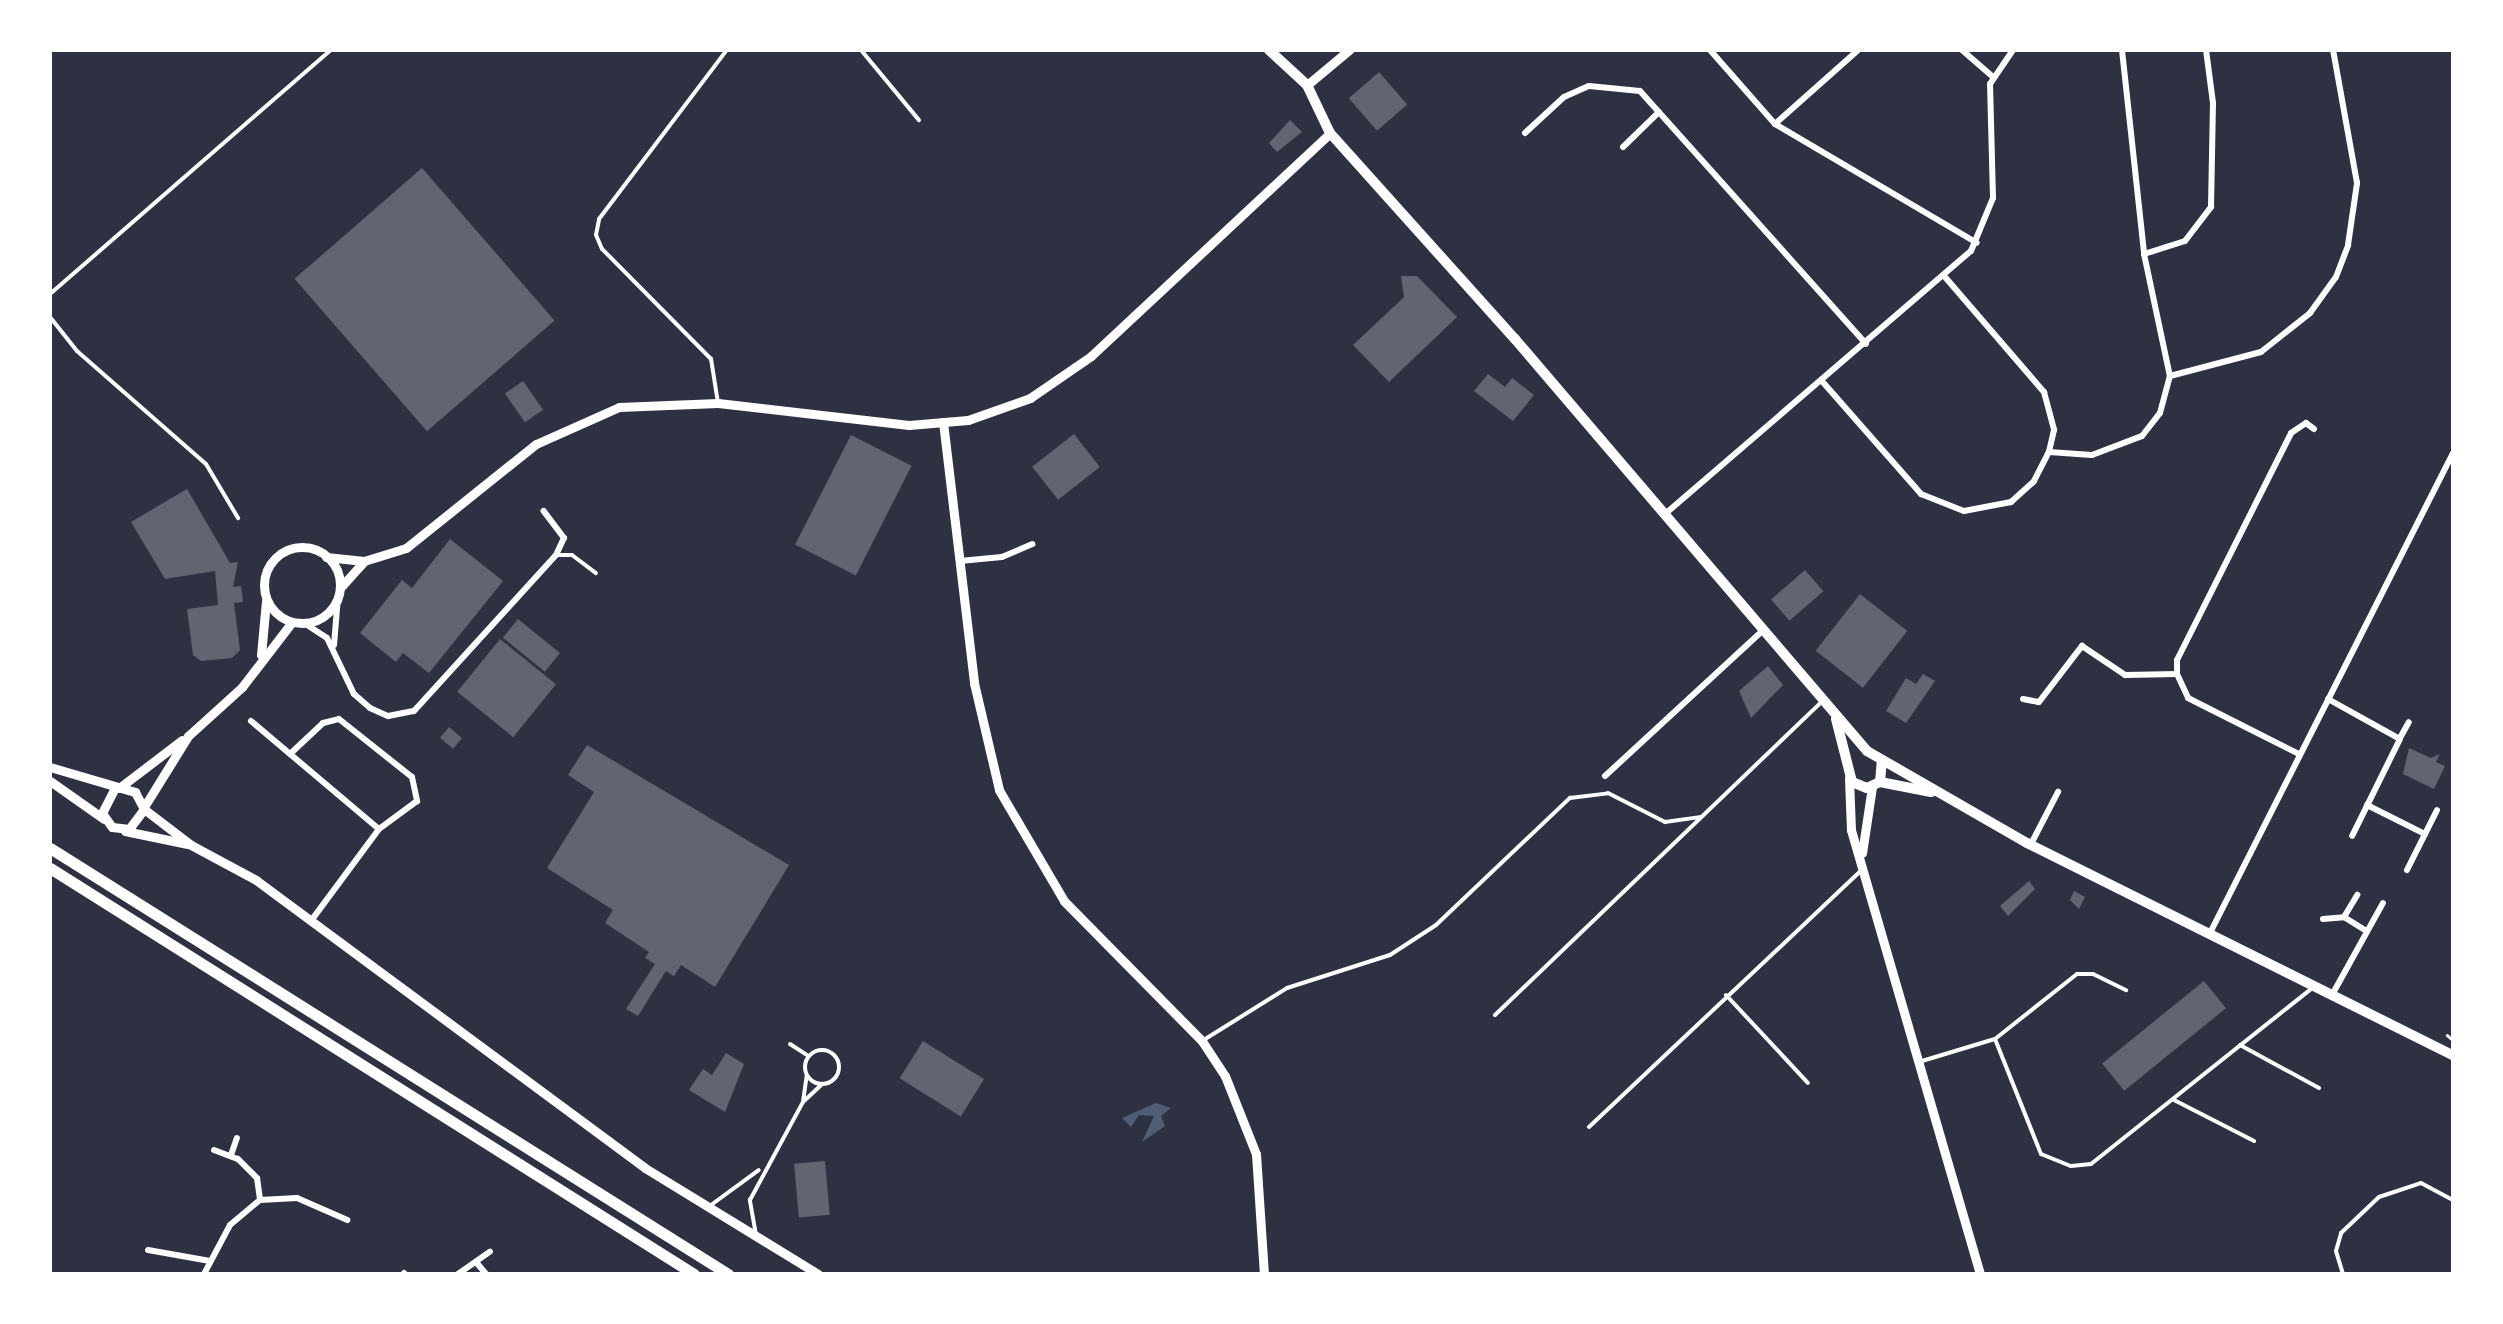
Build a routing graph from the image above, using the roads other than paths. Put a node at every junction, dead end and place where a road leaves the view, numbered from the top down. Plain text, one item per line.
1 (331, 50) edge
2 (727, 50) edge
3 (861, 50) edge
4 (1269, 50) edge
5 (1349, 50) edge
6 (1710, 50) edge
7 (1858, 50) edge
8 (1962, 50) edge
9 (2013, 50) edge
10 (2122, 50) edge
11 (2206, 50) edge
12 (2333, 50) edge
13 (1992, 76) junction
14 (1308, 85) junction
15 (1660, 112) junction
16 (918, 120) dead end
17 (1775, 124) junction
18 (1330, 133) junction
19 (1525, 133) dead end
20 (1623, 147) dead end
21 (1977, 242) junction
22 (2144, 254) junction
23 (1946, 277) junction
24 (50, 294) edge
25 (50, 317) edge
26 (1866, 344) junction
27 (2170, 376) junction
28 (1821, 380) junction
29 (718, 403) junction
30 (943, 422) junction
31 (2314, 429) dead end
32 (2050, 452) junction
33 (2453, 453) edge
34 (544, 511) dead end
35 (1666, 514) junction
36 (238, 518) dead end
37 (1032, 544) dead end
38 (556, 555) junction
39 (326, 557) junction
40 (364, 561) junction
41 (960, 561) junction
42 (596, 573) dead end
43 (339, 592) junction
44 (266, 598) junction
45 (292, 622) junction
46 (304, 623) junction
47 (1763, 630) junction
48 (335, 652) junction
49 (261, 658) junction
50 (2177, 674) junction
51 (2023, 699) dead end
52 (2328, 699) junction
53 (1823, 700) junction
54 (1835, 713) junction
55 (251, 721) dead end
56 (2409, 722) dead end
57 (188, 736) junction
58 (2400, 739) junction
59 (1867, 751) junction
60 (290, 754) junction
61 (2299, 754) junction
62 (1882, 760) junction
63 (50, 767) edge
64 (1848, 772) junction
65 (1605, 776) dead end
66 (50, 781) edge
67 (1876, 784) junction
68 (116, 789) junction
69 (1931, 792) junction
70 (2058, 792) dead end
71 (2367, 805) junction
72 (144, 808) junction
73 (2437, 810) dead end
74 (1700, 816) junction
75 (104, 820) junction
76 (379, 829) junction
77 (123, 830) junction
78 (2425, 834) junction
79 (2352, 836) dead end
80 (190, 845) junction
81 (2031, 846) junction
82 (50, 848) edge
83 (1862, 856) junction
84 (50, 868) edge
85 (1864, 868) junction
86 (2407, 870) dead end
87 (2358, 895) dead end
88 (2383, 902) dead end
89 (2344, 917) junction
90 (2323, 919) dead end
91 (311, 921) junction
92 (2366, 931) junction
93 (2209, 934) junction
94 (2313, 987) junction
95 (2126, 990) dead end
96 (1726, 995) junction
97 (2332, 996) junction
98 (1495, 1015) dead end
99 (1995, 1039) junction
100 (1202, 1040) junction
101 (790, 1044) dead end
102 (2240, 1045) junction
103 (2453, 1055) edge
104 (809, 1056) junction
105 (1922, 1062) junction
106 (807, 1075) junction
107 (1808, 1083) dead end
108 (822, 1084) junction
109 (2319, 1088) dead end
110 (2172, 1099) junction
111 (802, 1102) junction
112 (1589, 1127) dead end
113 (237, 1138) dead end
114 (2254, 1141) dead end
115 (214, 1150) dead end
116 (231, 1155) junction
117 (762, 1168) junction
118 (260, 1200) junction
119 (2453, 1200) edge
120 (706, 1206) junction
121 (347, 1220) dead end
122 (757, 1236) junction
123 (148, 1250) dead end
124 (490, 1252) dead end
125 (210, 1260) junction
126 (476, 1262) junction
127 (204, 1274) edge
128 (458, 1274) edge
129 (486, 1274) edge
130 (694, 1274) edge
131 (728, 1274) edge
132 (818, 1274) edge
133 (1264, 1274) edge
134 (1980, 1274) edge
135 (2343, 1274) edge

1 - 24 lane
2 - 29 lane
3 - 16 lane
4 - 14 main road
5 - 14 street
6 - 17 street
7 - 17 street
8 - 13 street
9 - 13 street
10 - 22 street
11 - 22 street
12 - 27 street
13 - 21 street
14 - 18 main road
15 - 19 street
15 - 20 street
15 - 26 street
17 - 21 street
18 - 30 street
18 - 35 main road
21 - 23 street
22 - 27 street
23 - 26 street
23 - 32 street
25 - 36 lane
26 - 28 street
27 - 32 street
28 - 32 street
28 - 35 street
29 - 30 street
29 - 40 street
30 - 41 street
31 - 50 street
33 - 52 street
34 - 38 street
35 - 47 main road
37 - 41 street
38 - 42 lane
38 - 48 street
39 - 40 street
39 - 43 street
39 - 44 street
40 - 43 street
41 - 100 street
43 - 46 street
43 - 48 street
44 - 45 street
44 - 49 street
45 - 46 street
45 - 49 street
46 - 48 street
47 - 53 main road
47 - 65 street
49 - 57 street
50 - 51 street
50 - 61 street
52 - 58 street
52 - 61 street
53 - 54 main road
53 - 74 lane
54 - 59 main road
54 - 64 main road
55 - 60 street
56 - 58 street
57 - 68 street
57 - 72 street
58 - 71 street
59 - 62 main road
59 - 64 main road
60 - 76 street
60 - 76 street
61 - 93 street
62 - 67 main road
62 - 69 main road
63 - 68 street
64 - 67 main road
64 - 83 street
66 - 75 street
67 - 69 main road
67 - 83 street
68 - 72 street
68 - 75 street
69 - 81 main road
70 - 81 street
71 - 78 street
71 - 79 street
72 - 77 street
72 - 80 street
73 - 78 street
74 - 98 lane
74 - 100 lane
75 - 77 street
76 - 91 street
77 - 80 street
78 - 86 street
80 - 91 street
81 - 93 main road
82 - 131 highway
83 - 85 street
84 - 130 highway
85 - 96 lane
85 - 105 street
87 - 89 street
88 - 92 street
89 - 90 street
89 - 92 street
91 - 120 street
92 - 97 street
93 - 94 main road
94 - 97 main road
94 - 102 lane
95 - 99 lane
96 - 107 lane
96 - 112 lane
97 - 103 main road
99 - 105 lane
99 - 110 lane
100 - 133 street
101 - 104 lane
102 - 109 lane
102 - 110 lane
104 - 106 lane
104 - 108 lane
105 - 134 street
106 - 108 lane
106 - 111 lane
108 - 111 lane
110 - 114 lane
111 - 117 lane
113 - 116 street
115 - 116 street
116 - 118 street
117 - 120 lane
117 - 122 lane
118 - 121 street
118 - 125 street
119 - 135 lane
120 - 122 street
122 - 132 street
123 - 125 street
124 - 126 street
125 - 127 street
126 - 128 street
126 - 129 street

